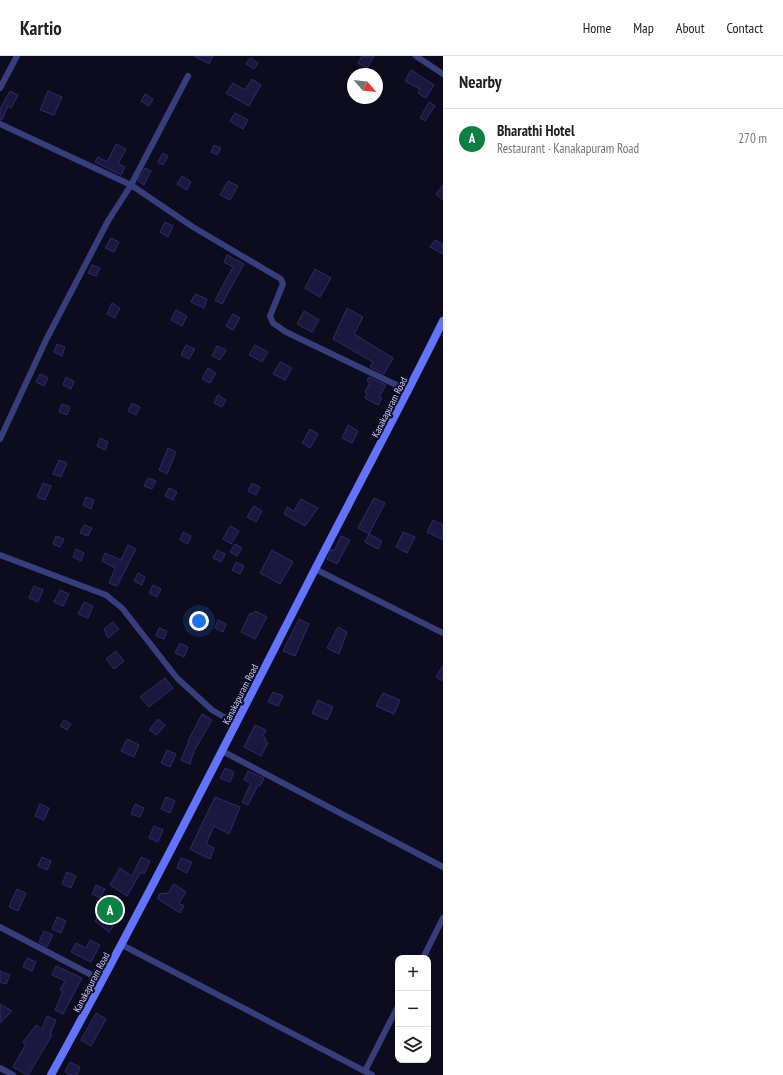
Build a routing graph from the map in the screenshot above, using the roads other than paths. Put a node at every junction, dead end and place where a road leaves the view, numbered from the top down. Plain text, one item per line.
1 (17, 56) edge
2 (416, 56) edge
3 (443, 74) edge
4 (188, 76) dead end
5 (0, 88) edge
6 (0, 124) edge
7 (131, 185) junction
8 (443, 321) edge
9 (409, 391) junction
10 (0, 439) edge
11 (0, 554) edge
12 (315, 569) junction
13 (443, 632) edge
14 (236, 724) junction
15 (222, 751) junction
16 (443, 867) edge
17 (443, 918) edge
18 (0, 927) edge
19 (122, 945) junction
20 (424, 955) edge
21 (103, 980) junction
22 (395, 1012) edge
23 (0, 1068) edge
24 (365, 1071) junction
25 (12, 1075) edge
26 (51, 1075) edge
27 (372, 1075) edge

1 - 5 street
2 - 3 street
4 - 7 street
6 - 7 street
7 - 9 street
7 - 10 street
8 - 9 street, Kanakapuram Road
9 - 12 street, Kanakapuram Road
11 - 14 street
12 - 13 street
12 - 14 street, Kanakapuram Road
14 - 15 street, Kanakapuram Road
15 - 16 street
15 - 19 street, Kanakapuram Road
17 - 20 street
18 - 21 street
19 - 21 street, Kanakapuram Road
19 - 24 street
21 - 26 street, Kanakapuram Road
22 - 24 street
23 - 25 street
24 - 27 street

